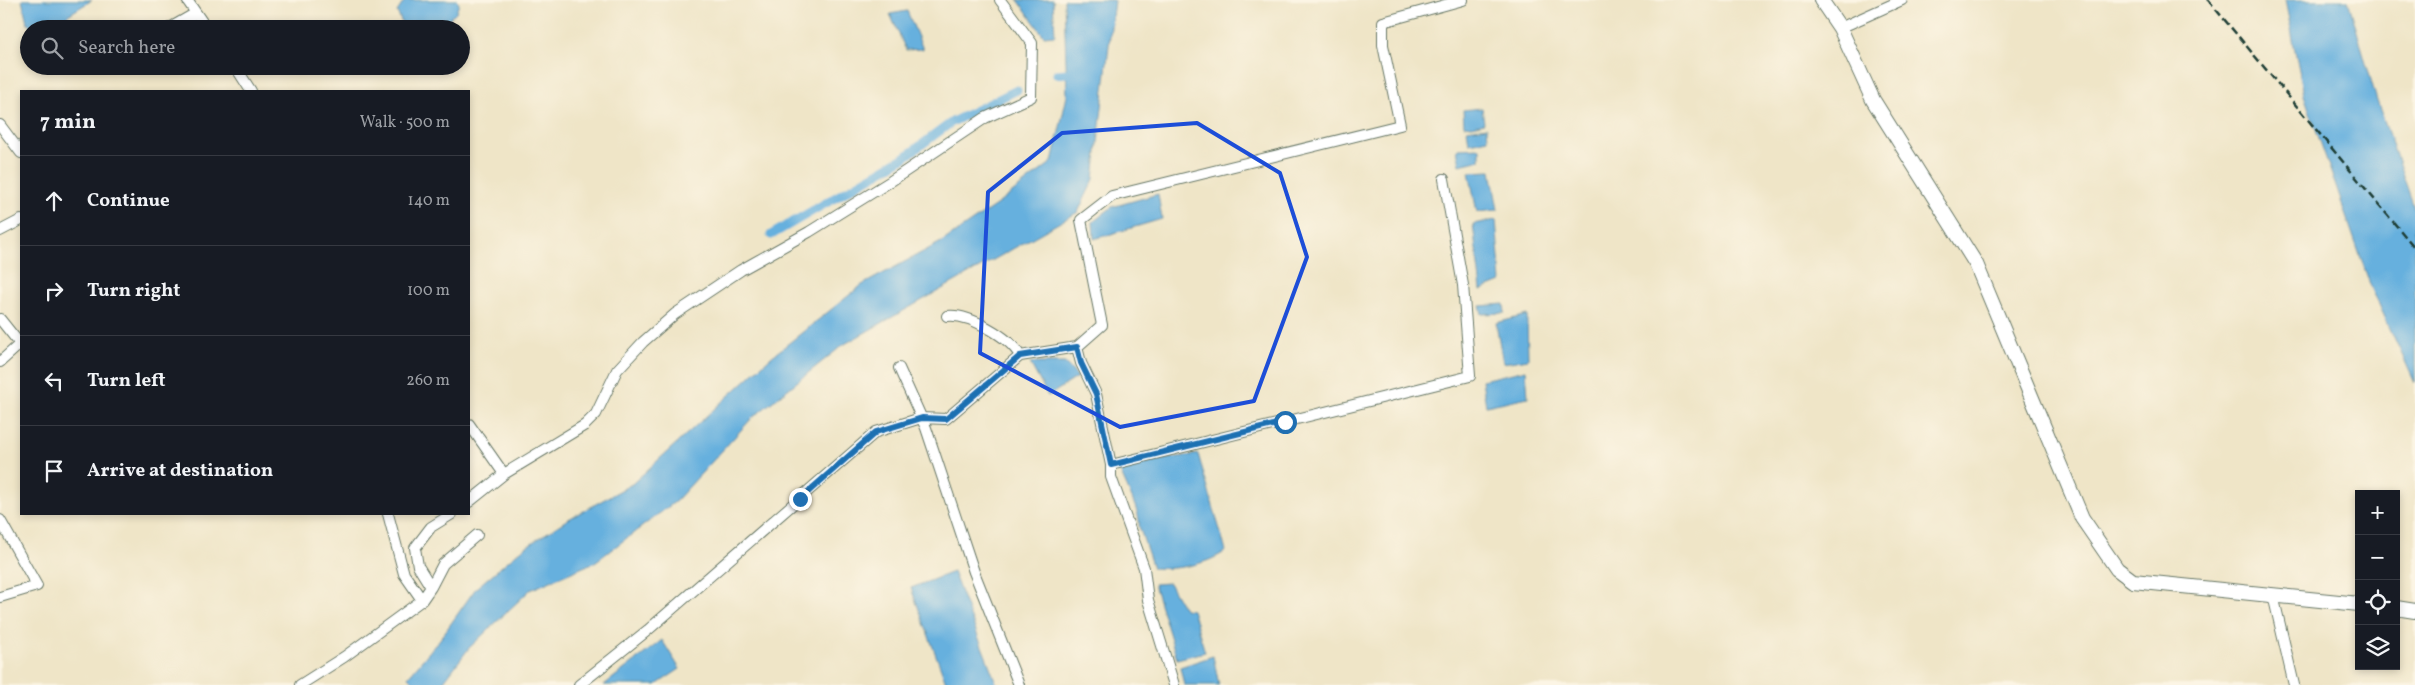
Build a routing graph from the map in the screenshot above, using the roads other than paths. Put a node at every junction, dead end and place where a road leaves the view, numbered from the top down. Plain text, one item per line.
1 (187, 0) edge
2 (1000, 0) edge
3 (1463, 0) edge
4 (1821, 0) edge
5 (1902, 0) edge
6 (196, 13) junction
7 (184, 20) edge
8 (201, 20) edge
9 (1840, 28) junction
10 (241, 75) edge
11 (250, 90) edge
12 (0, 125) edge
13 (20, 152) edge
14 (1444, 178) dead end
15 (20, 221) edge
16 (0, 231) edge
17 (947, 316) dead end
18 (0, 319) edge
19 (1077, 347) junction
20 (1020, 356) junction
21 (0, 362) edge
22 (899, 368) dead end
23 (922, 418) junction
24 (470, 425) edge
25 (1111, 465) junction
26 (504, 474) junction
27 (470, 501) edge
28 (388, 515) edge
29 (450, 515) edge
30 (0, 520) edge
31 (477, 535) dead end
32 (431, 587) junction
33 (2273, 595) junction
34 (0, 597) edge
35 (422, 600) junction
36 (2355, 604) edge
37 (2400, 609) edge
38 (2415, 611) edge
39 (300, 685) edge
40 (579, 685) edge
41 (1019, 685) edge
42 (1174, 685) edge
43 (2294, 685) edge

1 - 6 street
2 - 26 street
3 - 19 street
4 - 9 street
5 - 9 street
6 - 7 street
6 - 8 street
9 - 33 street
10 - 11 street
12 - 13 street
14 - 25 street
15 - 16 street
17 - 20 street
18 - 21 street
19 - 20 street
19 - 25 street
20 - 23 street
22 - 23 street
23 - 40 street
23 - 41 street
24 - 26 street
25 - 42 street
26 - 27 street
28 - 35 street
29 - 32 street
30 - 34 street
31 - 32 street
32 - 35 street
33 - 36 street
33 - 43 street
35 - 39 street
37 - 38 street

